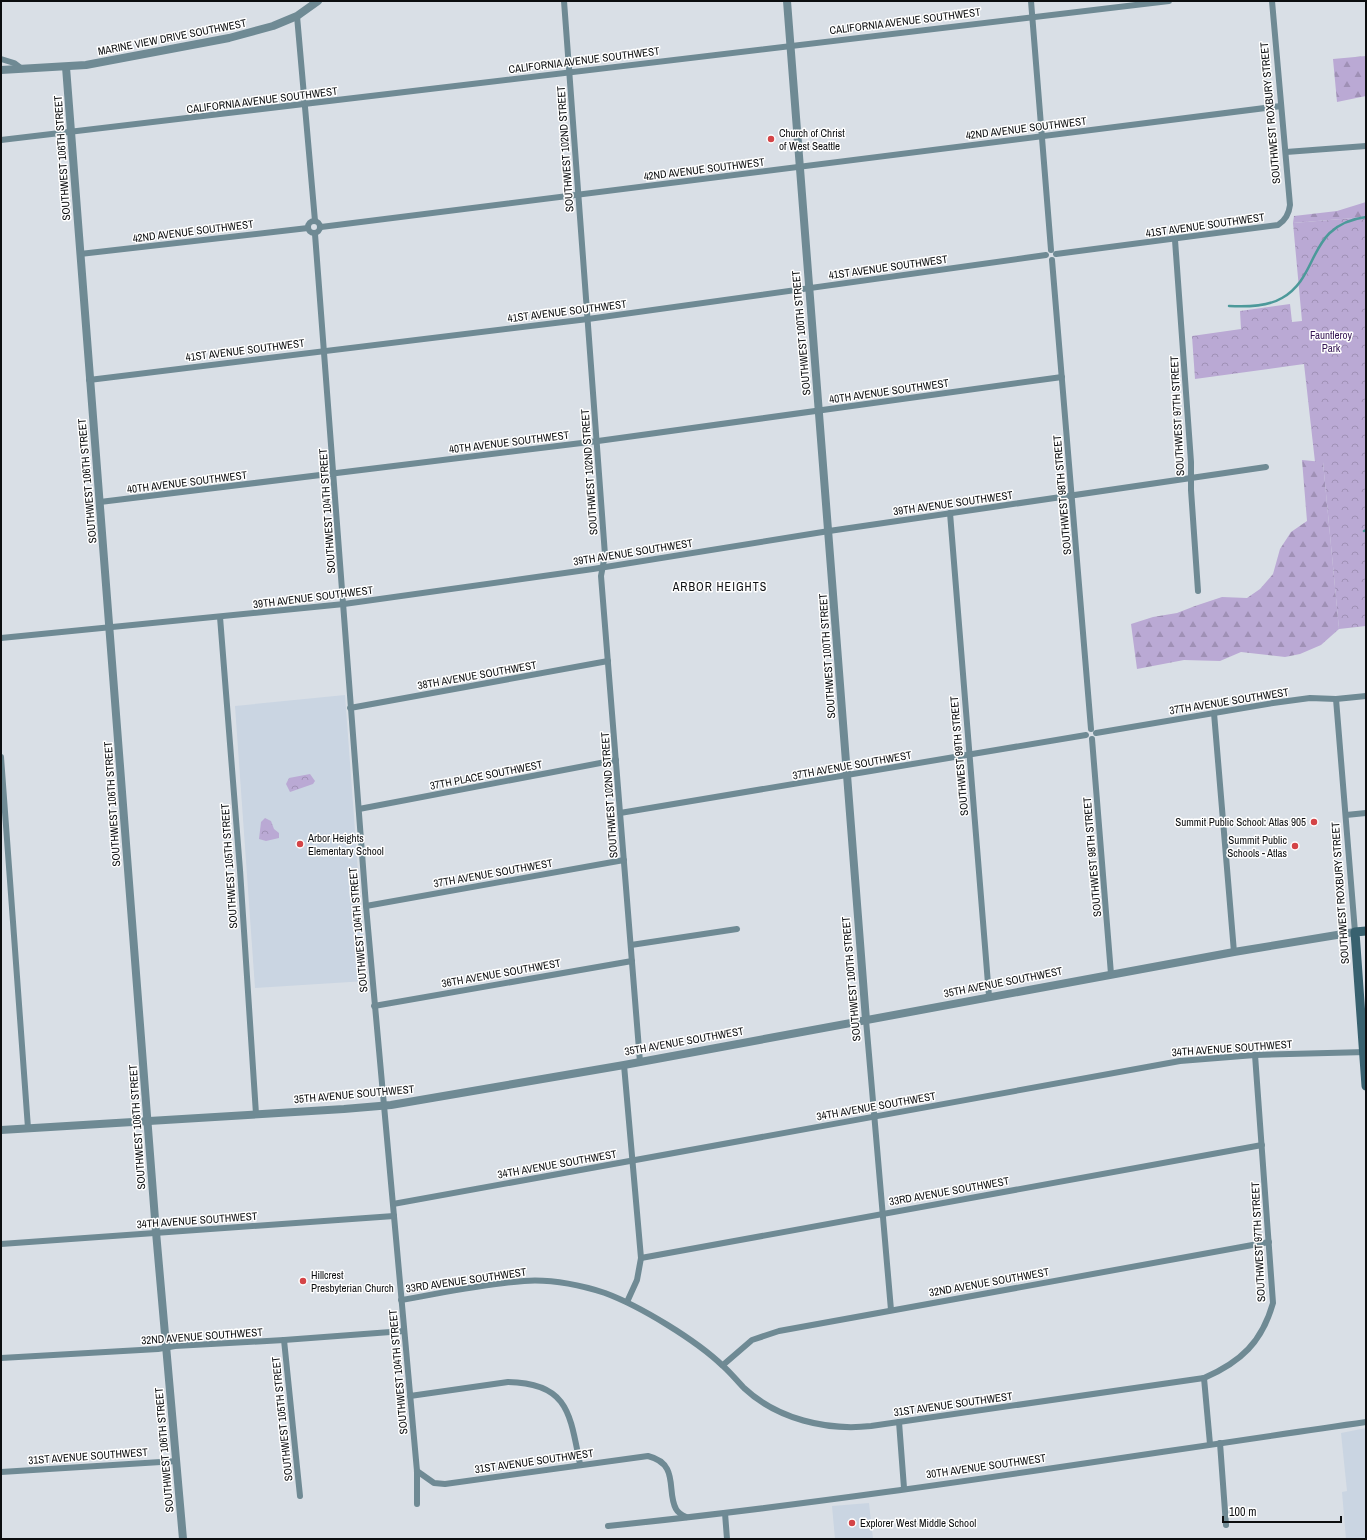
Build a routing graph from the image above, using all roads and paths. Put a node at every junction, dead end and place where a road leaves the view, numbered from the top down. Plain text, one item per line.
1 (318, 1) edge
2 (564, 1) edge
3 (787, 1) edge
4 (1031, 1) edge
5 (1169, 1) edge
6 (1272, 1) edge
7 (296, 16) junction
8 (1031, 17) junction
9 (790, 45) junction
10 (1, 59) edge
11 (66, 67) junction
12 (22, 69) junction
13 (1, 70) edge
14 (569, 72) junction
15 (306, 105) junction
16 (1281, 106) junction
17 (71, 132) junction
18 (1041, 136) junction
19 (1, 140) edge
20 (1366, 146) edge
21 (1286, 152) junction
22 (798, 167) junction
23 (578, 195) junction
24 (315, 221) junction
25 (1283, 221) joint
26 (321, 227) junction
27 (308, 228) junction
28 (315, 234) junction
29 (1174, 240) junction
30 (1051, 250) junction
31 (80, 254) junction
32 (1056, 254) junction
33 (1046, 256) junction
34 (1052, 260) junction
35 (808, 288) junction
36 (588, 318) junction
37 (324, 350) junction
38 (1062, 377) junction
39 (89, 380) junction
40 (818, 411) junction
41 (598, 441) junction
42 (1266, 467) dead end
43 (334, 474) junction
44 (1191, 477) junction
45 (1072, 496) junction
46 (100, 502) junction
47 (950, 514) junction
48 (829, 531) junction
49 (603, 566) junction
50 (1198, 590) dead end
51 (344, 604) junction
52 (220, 617) junction
53 (109, 627) junction
54 (1, 638) edge
55 (608, 662) junction
56 (1366, 696) edge
57 (1336, 699) junction
58 (350, 708) junction
59 (1214, 713) junction
60 (1094, 731) junction
61 (1086, 735) junction
62 (1092, 739) junction
63 (969, 755) junction
64 (1, 757) edge
65 (616, 760) junction
66 (846, 776) junction
67 (359, 809) junction
68 (620, 813) junction
69 (1366, 813) edge
70 (1346, 815) junction
71 (624, 860) junction
72 (366, 906) junction
73 (737, 929) dead end
74 (1366, 931) edge
75 (1355, 932) junction
76 (631, 945) junction
77 (1234, 952) junction
78 (632, 961) junction
79 (1111, 974) junction
80 (989, 996) junction
81 (374, 1006) junction
82 (866, 1020) junction
83 (1365, 1052) edge
84 (1256, 1055) junction
85 (640, 1062) junction
86 (624, 1064) junction
87 (1366, 1086) edge
88 (384, 1105) junction
89 (256, 1114) junction
90 (874, 1116) junction
91 (147, 1121) junction
92 (28, 1128) junction
93 (1, 1130) edge
94 (1262, 1145) junction
95 (632, 1161) junction
96 (393, 1204) junction
97 (882, 1213) junction
98 (394, 1216) junction
99 (156, 1232) junction
100 (1269, 1242) junction
101 (1, 1244) edge
102 (641, 1258) junction
103 (401, 1300) junction
104 (627, 1302) junction
105 (891, 1310) junction
106 (404, 1331) junction
107 (284, 1340) junction
108 (166, 1347) junction
109 (1, 1358) edge
110 (723, 1365) junction
111 (1204, 1378) junction
112 (410, 1396) junction
113 (899, 1422) junction
114 (1366, 1422) edge
115 (1220, 1443) junction
116 (1210, 1444) junction
117 (177, 1461) junction
118 (580, 1464) junction
119 (417, 1471) junction
120 (1, 1472) edge
121 (904, 1488) junction
122 (300, 1496) dead end
123 (417, 1504) dead end
124 (725, 1513) junction
125 (686, 1517) junction
126 (1226, 1525) dead end
127 (608, 1526) dead end
128 (183, 1539) edge
129 (727, 1539) edge

1 - 7 street, MARINE VIEW DRIVE SOUTHWEST
2 - 14 street, SOUTHWEST 102ND STREET
3 - 9 street, SOUTHWEST 100TH STREET
4 - 8 street
5 - 8 street, CALIFORNIA AVENUE SOUTHWEST
6 - 16 street, SOUTHWEST ROXBURY STREET
7 - 11 street, MARINE VIEW DRIVE SOUTHWEST
7 - 15 street
8 - 9 street, CALIFORNIA AVENUE SOUTHWEST
8 - 18 street
9 - 14 street, CALIFORNIA AVENUE SOUTHWEST
9 - 22 street, SOUTHWEST 100TH STREET
10 - 12 street, MARINE VIEW DRIVE SOUTHWEST
11 - 12 street, MARINE VIEW DRIVE SOUTHWEST
11 - 17 street, SOUTHWEST 106TH STREET
12 - 13 street, MARINE VIEW DRIVE SOUTHWEST
14 - 15 street, CALIFORNIA AVENUE SOUTHWEST
14 - 23 street, SOUTHWEST 102ND STREET
15 - 17 street, CALIFORNIA AVENUE SOUTHWEST
15 - 24 street
16 - 18 street, 42ND AVENUE SOUTHWEST
16 - 21 street, SOUTHWEST ROXBURY STREET
17 - 19 street, CALIFORNIA AVENUE SOUTHWEST
17 - 31 street, SOUTHWEST 106TH STREET
18 - 22 street, 42ND AVENUE SOUTHWEST
18 - 30 street
20 - 21 street
21 - 25 street, SOUTHWEST ROXBURY STREET
22 - 23 street, 42ND AVENUE SOUTHWEST
22 - 35 street, SOUTHWEST 100TH STREET
23 - 26 street, 42ND AVENUE SOUTHWEST
23 - 36 street, SOUTHWEST 102ND STREET
24 - 26 street
24 - 27 street
25 - 29 street, 41ST AVENUE SOUTHWEST
26 - 28 street
27 - 28 street
27 - 31 street, 42ND AVENUE SOUTHWEST
28 - 37 street, SOUTHWEST 104TH STREET
29 - 32 street, 41ST AVENUE SOUTHWEST
29 - 44 street, SOUTHWEST 97TH STREET
30 - 32 street
30 - 33 street
31 - 39 street, SOUTHWEST 106TH STREET
32 - 34 street
33 - 34 street
33 - 35 street, 41ST AVENUE SOUTHWEST
34 - 38 street, SOUTHWEST 98TH STREET
35 - 36 street, 41ST AVENUE SOUTHWEST
35 - 40 street, SOUTHWEST 100TH STREET
36 - 37 street, 41ST AVENUE SOUTHWEST
36 - 41 street, SOUTHWEST 102ND STREET
37 - 39 street, 41ST AVENUE SOUTHWEST
37 - 43 street, SOUTHWEST 104TH STREET
38 - 40 street, 40TH AVENUE SOUTHWEST
38 - 45 street, SOUTHWEST 98TH STREET
39 - 46 street, SOUTHWEST 106TH STREET
40 - 41 street, 40TH AVENUE SOUTHWEST
40 - 48 street, SOUTHWEST 100TH STREET
41 - 43 street, 40TH AVENUE SOUTHWEST
41 - 49 street, SOUTHWEST 102ND STREET
42 - 44 street, 39TH AVENUE SOUTHWEST
43 - 46 street, 40TH AVENUE SOUTHWEST
43 - 51 street, SOUTHWEST 104TH STREET
44 - 45 street, 39TH AVENUE SOUTHWEST
44 - 50 street, SOUTHWEST 97TH STREET
45 - 47 street, 39TH AVENUE SOUTHWEST
45 - 60 street, SOUTHWEST 98TH STREET
46 - 53 street, SOUTHWEST 106TH STREET
47 - 48 street, 39TH AVENUE SOUTHWEST
47 - 63 street, SOUTHWEST 99TH STREET
48 - 49 street, 39TH AVENUE SOUTHWEST
48 - 66 street, SOUTHWEST 100TH STREET
49 - 51 street, 39TH AVENUE SOUTHWEST
49 - 55 street, SOUTHWEST 102ND STREET
51 - 52 street, 39TH AVENUE SOUTHWEST
51 - 58 street, SOUTHWEST 104TH STREET
52 - 53 street, 39TH AVENUE SOUTHWEST
52 - 89 street, SOUTHWEST 105TH STREET
53 - 54 street, 39TH AVENUE SOUTHWEST
53 - 91 street, SOUTHWEST 106TH STREET
55 - 58 street, 38TH AVENUE SOUTHWEST
55 - 65 street, SOUTHWEST 102ND STREET
56 - 57 street, 37TH AVENUE SOUTHWEST
57 - 59 street, 37TH AVENUE SOUTHWEST
57 - 70 street, SOUTHWEST ROXBURY STREET
58 - 67 street, SOUTHWEST 104TH STREET
59 - 60 street, 37TH AVENUE SOUTHWEST
59 - 77 street
60 - 61 street
60 - 62 street
61 - 62 street
61 - 63 street, 37TH AVENUE SOUTHWEST
62 - 79 street, SOUTHWEST 98TH STREET
63 - 66 street, 37TH AVENUE SOUTHWEST
63 - 80 street, SOUTHWEST 99TH STREET
64 - 92 street
65 - 67 street, 37TH PLACE SOUTHWEST
65 - 68 street, SOUTHWEST 102ND STREET
66 - 68 street, 37TH AVENUE SOUTHWEST
66 - 82 street, SOUTHWEST 100TH STREET
67 - 72 street, SOUTHWEST 104TH STREET
68 - 71 street, SOUTHWEST 102ND STREET
69 - 70 street
70 - 75 street, SOUTHWEST ROXBURY STREET
71 - 72 street, 37TH AVENUE SOUTHWEST
71 - 76 street, SOUTHWEST 102ND STREET
72 - 81 street, SOUTHWEST 104TH STREET
73 - 76 street
74 - 75 main road, 35TH AVENUE SOUTHWEST
75 - 77 street, 35TH AVENUE SOUTHWEST
75 - 83 main road, SOUTHWEST ROXBURY STREET
76 - 78 street, SOUTHWEST 102ND STREET
77 - 79 street, 35TH AVENUE SOUTHWEST
78 - 81 street, 36TH AVENUE SOUTHWEST
78 - 85 street, SOUTHWEST 102ND STREET
79 - 80 street, 35TH AVENUE SOUTHWEST
80 - 82 street, 35TH AVENUE SOUTHWEST
81 - 88 street, SOUTHWEST 104TH STREET
82 - 85 street, 35TH AVENUE SOUTHWEST
82 - 90 street, SOUTHWEST 100TH STREET
83 - 84 street, 34TH AVENUE SOUTHWEST
83 - 87 main road, SOUTHWEST ROXBURY STREET
84 - 90 street, 34TH AVENUE SOUTHWEST
84 - 94 street, SOUTHWEST 97TH STREET
85 - 86 street, 35TH AVENUE SOUTHWEST
86 - 88 street, 35TH AVENUE SOUTHWEST
86 - 95 street
88 - 89 street, 35TH AVENUE SOUTHWEST
88 - 96 street, SOUTHWEST 104TH STREET
89 - 91 street, 35TH AVENUE SOUTHWEST
90 - 95 street, 34TH AVENUE SOUTHWEST
90 - 97 street, SOUTHWEST 100TH STREET
91 - 92 street, 35TH AVENUE SOUTHWEST
91 - 99 street, SOUTHWEST 106TH STREET
92 - 93 street, 35TH AVENUE SOUTHWEST
94 - 97 street, 33RD AVENUE SOUTHWEST
94 - 100 street, SOUTHWEST 97TH STREET
95 - 96 street, 34TH AVENUE SOUTHWEST
95 - 102 street
96 - 98 street, SOUTHWEST 104TH STREET
97 - 102 street, 33RD AVENUE SOUTHWEST
97 - 105 street, SOUTHWEST 100TH STREET
98 - 99 street, 34TH AVENUE SOUTHWEST
98 - 103 street, SOUTHWEST 104TH STREET
99 - 101 street, 34TH AVENUE SOUTHWEST
99 - 108 street, SOUTHWEST 106TH STREET
100 - 105 street, 32ND AVENUE SOUTHWEST
100 - 111 street, SOUTHWEST 97TH STREET
102 - 104 street
103 - 104 street, 33RD AVENUE SOUTHWEST
103 - 106 street, SOUTHWEST 104TH STREET
104 - 110 street, 33RD AVENUE SOUTHWEST
105 - 110 street, 32ND AVENUE SOUTHWEST
106 - 107 street, 32ND AVENUE SOUTHWEST
106 - 112 street, SOUTHWEST 104TH STREET
107 - 108 street, 32ND AVENUE SOUTHWEST
107 - 122 street, SOUTHWEST 105TH STREET
108 - 109 street, 32ND AVENUE SOUTHWEST
108 - 117 street, SOUTHWEST 106TH STREET
110 - 113 street, 31ST AVENUE SOUTHWEST
111 - 113 street, 31ST AVENUE SOUTHWEST
111 - 116 street
112 - 118 street
112 - 119 street, SOUTHWEST 104TH STREET
113 - 121 street
114 - 115 street, 30TH AVENUE SOUTHWEST
115 - 116 street, 30TH AVENUE SOUTHWEST
115 - 126 street
116 - 121 street, 30TH AVENUE SOUTHWEST
117 - 120 street, 31ST AVENUE SOUTHWEST
117 - 128 street, SOUTHWEST 106TH STREET
118 - 119 street, 31ST AVENUE SOUTHWEST
118 - 125 street, 31ST AVENUE SOUTHWEST
119 - 123 street, SOUTHWEST 104TH STREET
121 - 124 street, 30TH AVENUE SOUTHWEST
124 - 125 street, 30TH AVENUE SOUTHWEST
124 - 129 street
125 - 127 street, 30TH AVENUE SOUTHWEST

